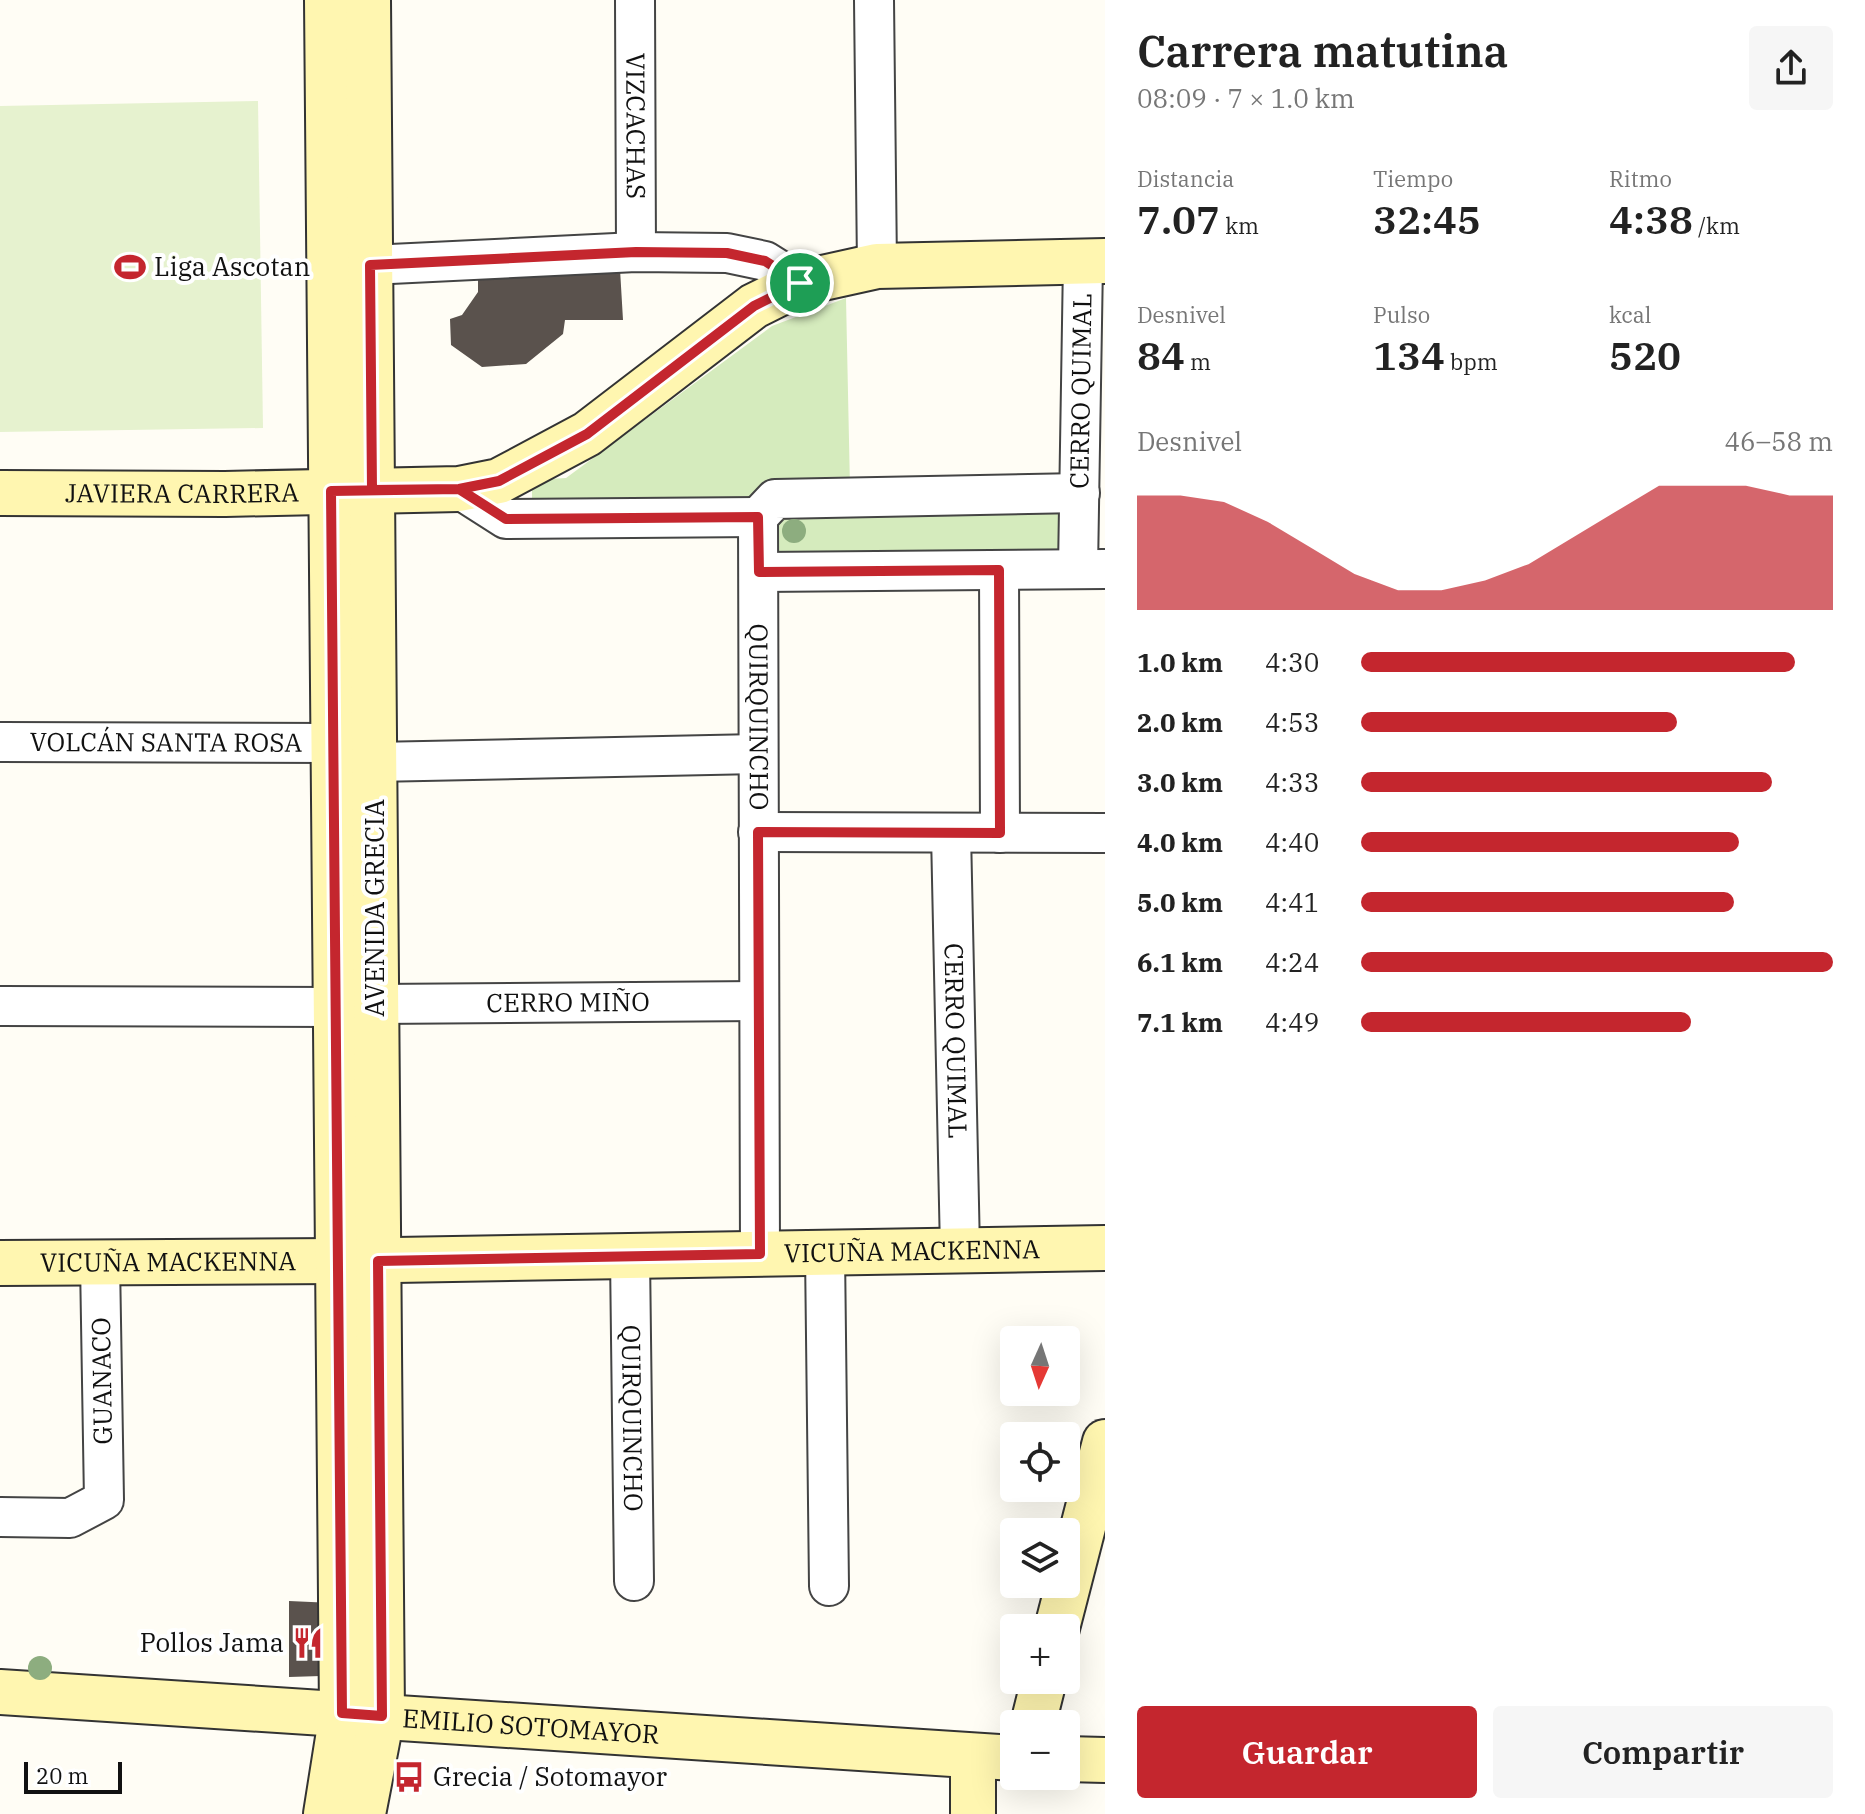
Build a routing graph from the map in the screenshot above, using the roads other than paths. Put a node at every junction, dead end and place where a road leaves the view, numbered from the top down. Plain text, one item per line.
1 (327, 0) edge
2 (368, 0) edge
3 (635, 0) edge
4 (874, 0) edge
5 (636, 252) junction
6 (1094, 261) edge
7 (370, 265) junction
8 (877, 266) junction
9 (800, 283) junction
10 (459, 489) junction
11 (352, 491) junction
12 (0, 493) edge
13 (1080, 493) junction
14 (758, 517) junction
15 (1091, 569) edge
16 (999, 570) junction
17 (759, 572) junction
18 (0, 742) edge
19 (334, 743) junction
20 (758, 754) junction
21 (374, 762) junction
22 (758, 832) junction
23 (951, 833) junction
24 (1000, 833) junction
25 (1105, 833) edge
26 (759, 1001) junction
27 (0, 1006) edge
28 (356, 1006) junction
29 (1105, 1248) edge
30 (960, 1250) junction
31 (825, 1253) junction
32 (760, 1254) junction
33 (630, 1256) junction
34 (358, 1261) junction
35 (100, 1262) junction
36 (0, 1263) edge
37 (1105, 1442) edge
38 (0, 1517) edge
39 (634, 1581) dead end
40 (829, 1586) dead end
41 (1061, 1614) edge
42 (0, 1692) edge
43 (362, 1714) junction
44 (994, 1757) edge
45 (1080, 1759) edge
46 (1105, 1760) edge
47 (326, 1814) edge
48 (363, 1814) edge
49 (973, 1814) edge

1 - 11 main road, AVENIDA GRECIA
2 - 7 main road, AVENIDA GRECIA
3 - 5 street, VIZCACHAS
4 - 8 street
5 - 7 street
5 - 9 street
6 - 8 main road, JAVIERA CARRERA
6 - 13 street, CERRO QUIMAL
7 - 11 main road, AVENIDA GRECIA
8 - 9 main road, JAVIERA CARRERA
9 - 10 main road, JAVIERA CARRERA
10 - 11 main road, JAVIERA CARRERA
10 - 14 street
11 - 12 main road, JAVIERA CARRERA
11 - 19 main road, AVENIDA GRECIA
11 - 21 main road, AVENIDA GRECIA
13 - 14 street
13 - 15 street, CERRO QUIMAL
14 - 17 street, QUIRQUINCHO
15 - 16 street
16 - 17 street
16 - 24 street
17 - 20 street, QUIRQUINCHO
18 - 19 street, VOLCÁN SANTA ROSA
19 - 28 main road, AVENIDA GRECIA
20 - 21 street
20 - 22 street, QUIRQUINCHO
21 - 28 main road, AVENIDA GRECIA
22 - 23 street
22 - 26 street, QUIRQUINCHO
23 - 24 street
23 - 30 street, CERRO QUIMAL
24 - 25 street
26 - 28 street, CERRO MIÑO
26 - 32 street, QUIRQUINCHO
27 - 28 street, CERRO MIÑO
28 - 34 main road, AVENIDA GRECIA
29 - 30 main road, VICUÑA MACKENNA
30 - 31 main road, VICUÑA MACKENNA
31 - 32 main road, VICUÑA MACKENNA
31 - 40 street
32 - 33 main road, VICUÑA MACKENNA
33 - 34 main road, VICUÑA MACKENNA
33 - 39 street, QUIRQUINCHO
34 - 35 main road, VICUÑA MACKENNA
34 - 43 main road, AVENIDA GRECIA
35 - 36 main road, VICUÑA MACKENNA
35 - 38 street, GUANACO
37 - 41 main road
42 - 43 main road, EMILIO SOTOMAYOR
43 - 44 main road, EMILIO SOTOMAYOR
43 - 47 main road, AVENIDA GRECIA
43 - 48 main road, AVENIDA GRECIA
44 - 49 main road
45 - 46 main road

